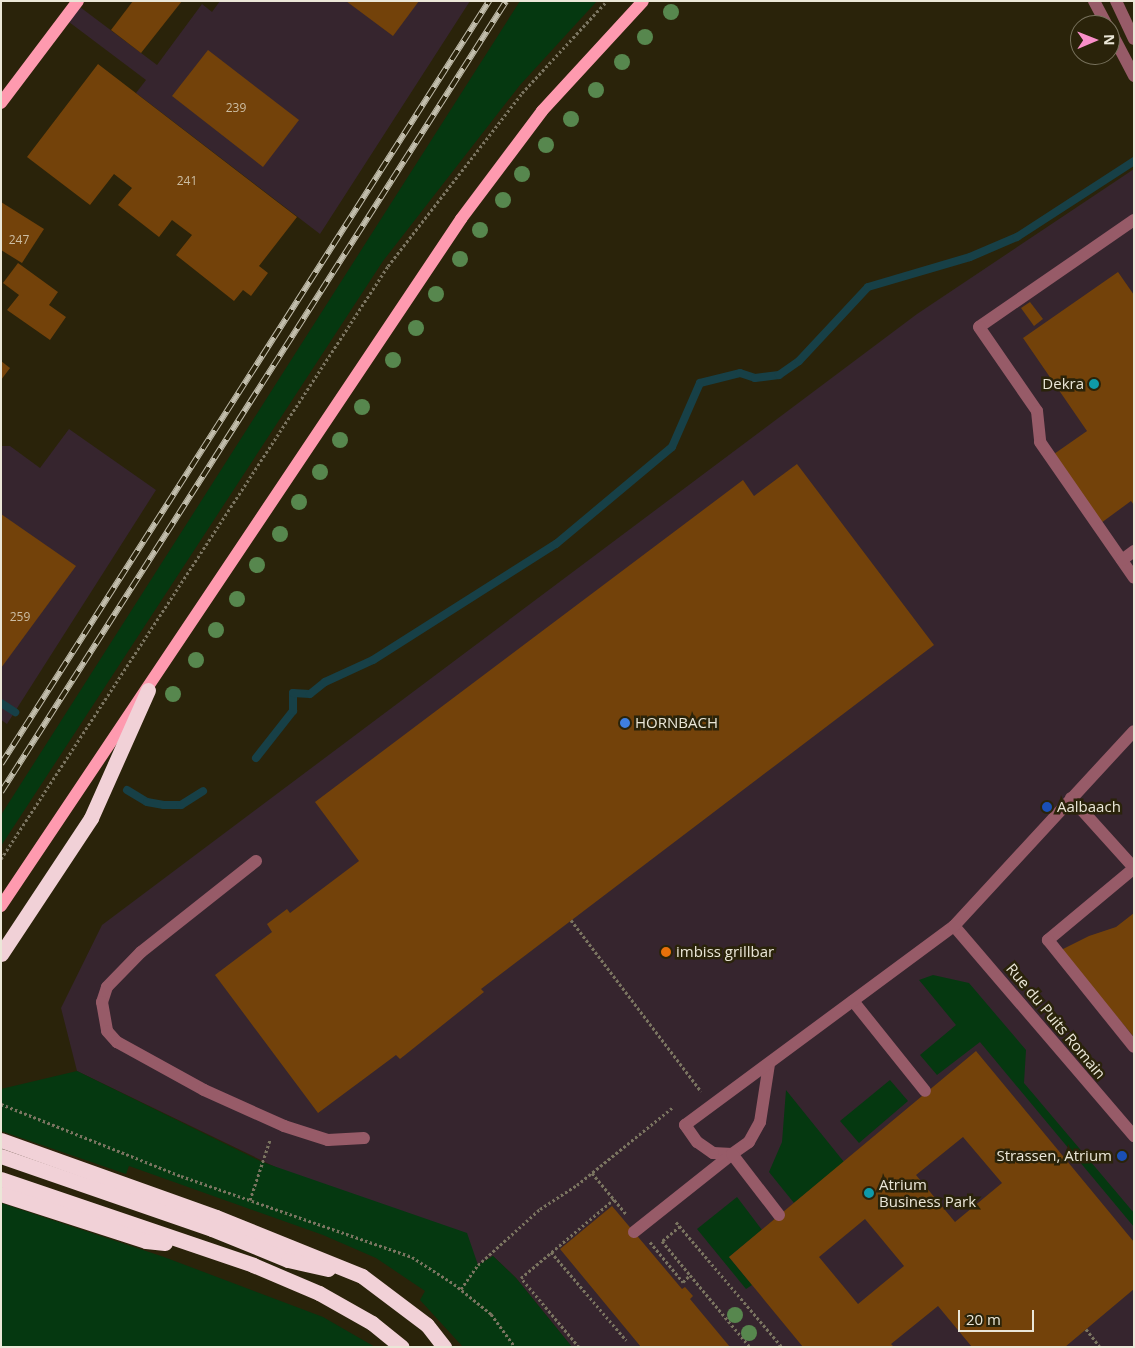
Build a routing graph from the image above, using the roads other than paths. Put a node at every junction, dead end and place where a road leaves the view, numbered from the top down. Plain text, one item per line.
1 (78, 1) edge
2 (643, 1) edge
3 (1094, 1) edge
4 (1116, 1) edge
5 (1102, 15) edge
6 (1134, 39) edge
7 (1120, 49) edge
8 (1134, 76) edge
9 (1, 103) edge
10 (1134, 220) edge
11 (1134, 552) edge
12 (1122, 560) junction
13 (1134, 578) edge
14 (148, 690) junction
15 (1134, 731) edge
16 (1071, 798) junction
17 (256, 861) dead end
18 (1133, 868) edge
19 (1, 906) edge
20 (954, 926) junction
21 (1, 954) edge
22 (853, 1001) junction
23 (1134, 1047) edge
24 (769, 1064) junction
25 (924, 1091) dead end
26 (1134, 1136) edge
27 (364, 1138) dead end
28 (1, 1140) edge
29 (732, 1154) junction
30 (1, 1156) edge
31 (1, 1179) edge
32 (1, 1194) edge
33 (779, 1215) dead end
34 (637, 1230) road end
35 (194, 1246) junction
36 (362, 1276) junction
37 (402, 1347) edge
38 (444, 1347) edge

1 - 9 main road
2 - 14 main road
3 - 5 street
4 - 6 street
7 - 8 street
10 - 12 street
11 - 12 street
12 - 13 street
14 - 19 main road
14 - 21 highway
15 - 16 street
16 - 18 street
16 - 20 street
17 - 27 street
18 - 23 street
20 - 22 street
20 - 26 street, Rue du Puits Romain
22 - 24 street
22 - 25 street
24 - 29 street
24 - 29 street
28 - 36 highway
29 - 33 street
29 - 34 street
30 - 36 highway
31 - 35 highway
32 - 35 highway
35 - 37 highway
36 - 38 highway

